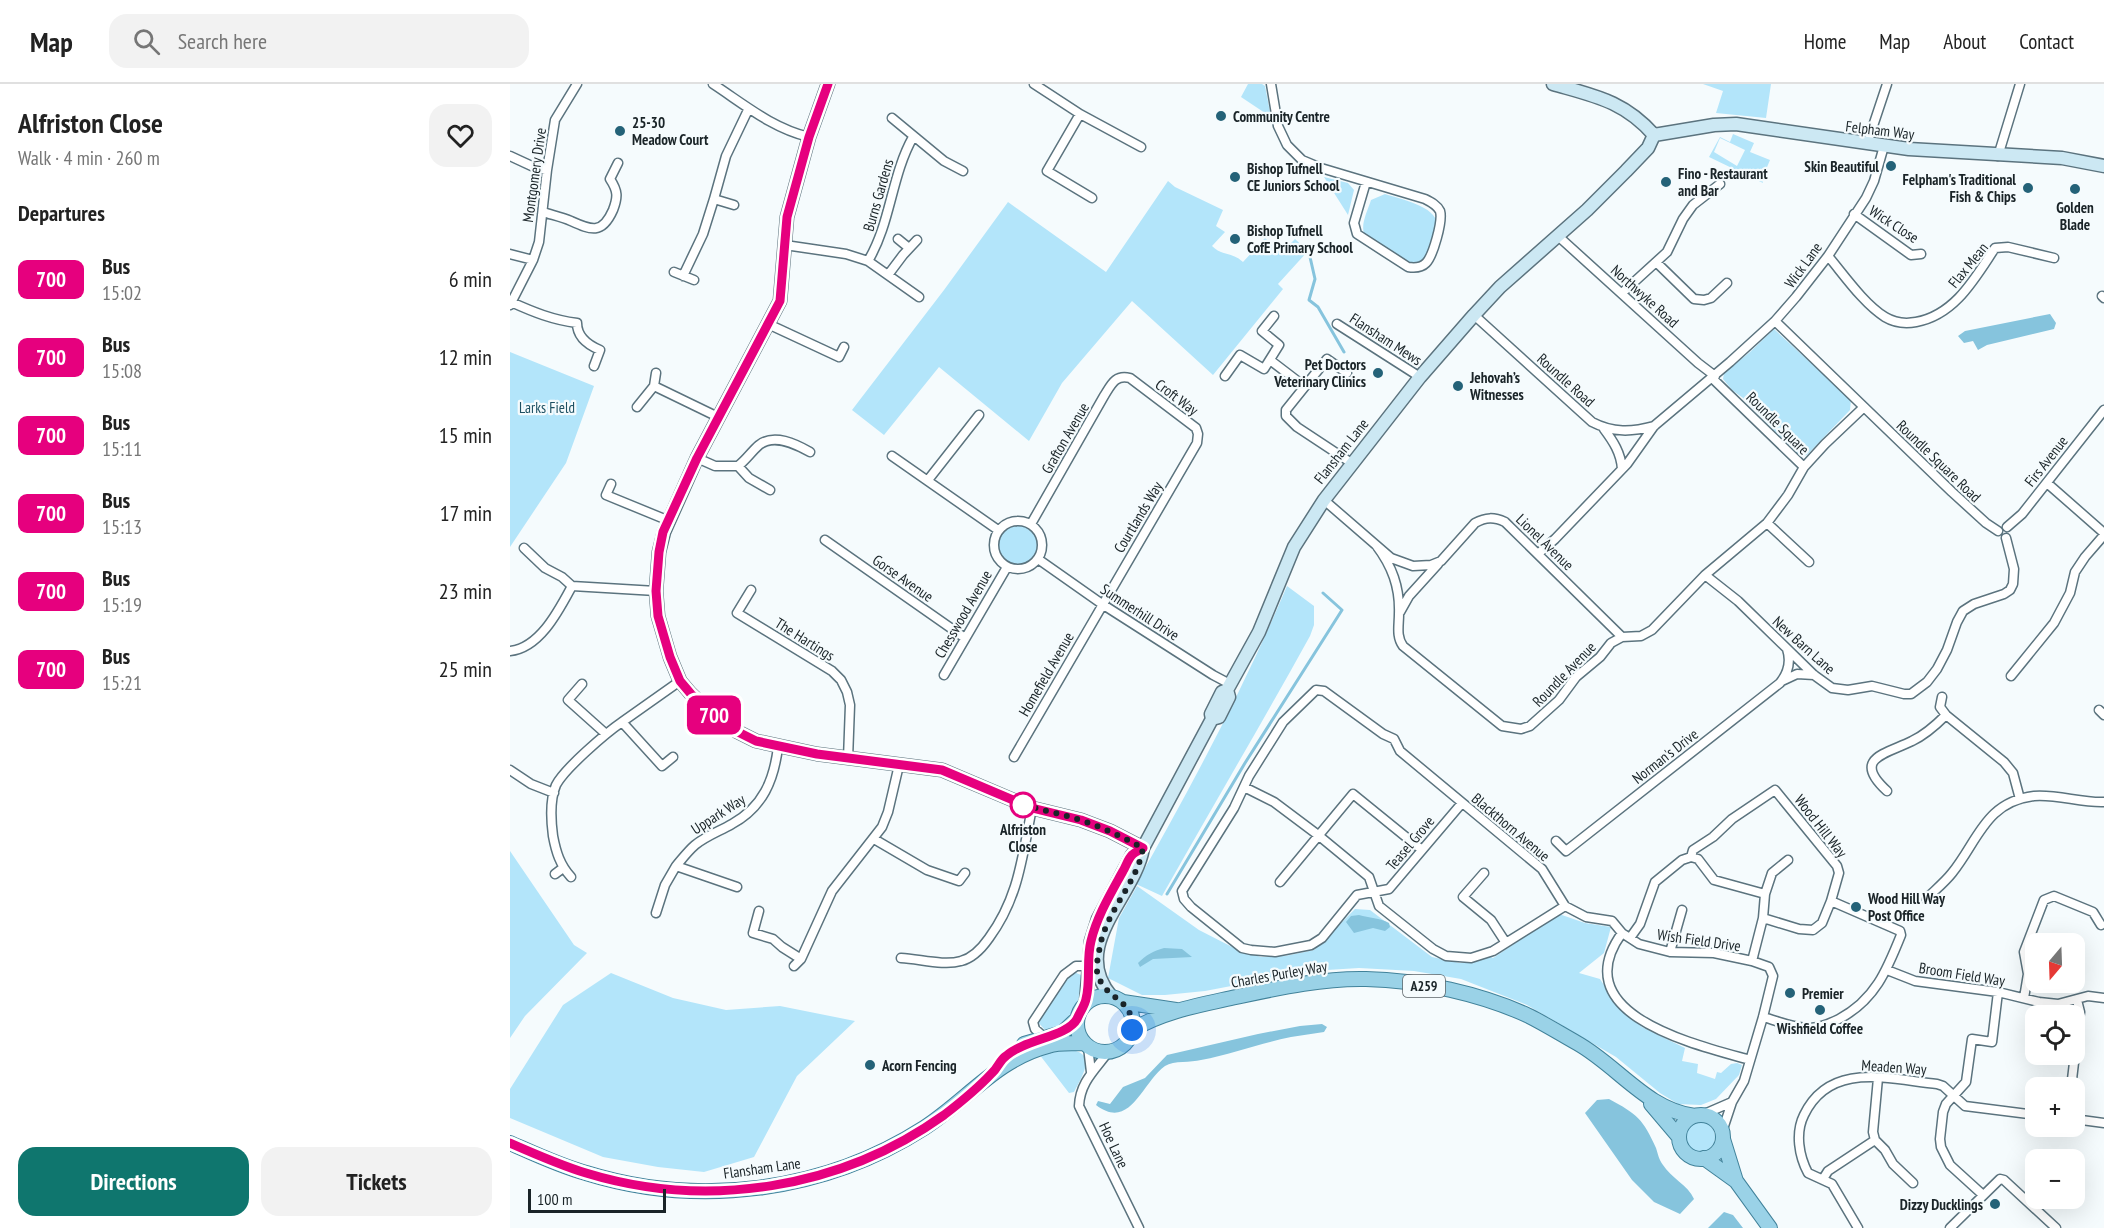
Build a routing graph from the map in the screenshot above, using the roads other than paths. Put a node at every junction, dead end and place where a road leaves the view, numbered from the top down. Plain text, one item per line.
1 (577, 84) edge
2 (713, 84) edge
3 (828, 84) edge
4 (1034, 84) edge
5 (1271, 84) edge
6 (1887, 84) edge
7 (2020, 84) edge
8 (1560, 85) edge
9 (748, 110) junction
10 (1080, 114) junction
11 (892, 118) dead end
12 (1654, 135) junction
13 (809, 137) junction
14 (913, 137) junction
15 (1867, 144) junction
16 (1884, 146) junction
17 (1140, 147) dead end
18 (510, 156) edge
19 (1998, 156) junction
20 (618, 163) dead end
21 (2104, 166) edge
22 (547, 171) junction
23 (963, 171) dead end
24 (1366, 182) junction
25 (1720, 184) dead end
26 (1092, 198) dead end
27 (714, 199) junction
28 (734, 205) dead end
29 (543, 212) junction
30 (1854, 214) junction
31 (1558, 236) junction
32 (898, 239) dead end
33 (917, 240) dead end
34 (785, 245) junction
35 (909, 249) junction
36 (510, 254) edge
37 (1920, 254) dead end
38 (1828, 256) junction
39 (2054, 258) dead end
40 (532, 261) junction
41 (868, 261) junction
42 (1656, 262) junction
43 (674, 272) dead end
44 (888, 275) junction
45 (683, 276) junction
46 (694, 280) dead end
47 (1726, 283) dead end
48 (1622, 293) junction
49 (919, 297) dead end
50 (511, 303) edge
51 (1473, 315) junction
52 (1274, 316) dead end
53 (1775, 321) junction
54 (768, 324) junction
55 (1337, 324) dead end
56 (844, 347) dead end
57 (1270, 360) junction
58 (594, 366) dead end
59 (656, 373) dead end
60 (1347, 373) dead end
61 (1225, 376) dead end
62 (1420, 377) junction
63 (1714, 377) junction
64 (1130, 378) joint
65 (654, 386) junction
66 (1304, 386) junction
67 (637, 407) dead end
68 (1864, 407) junction
69 (2104, 410) edge
70 (980, 415) dead end
71 (718, 417) junction
72 (1654, 426) junction
73 (1604, 429) junction
74 (1197, 444) joint
75 (810, 452) dead end
76 (892, 456) dead end
77 (697, 458) junction
78 (1353, 464) junction
79 (738, 466) junction
80 (1804, 467) junction
81 (1622, 469) junction
82 (928, 480) junction
83 (2047, 483) junction
84 (610, 484) dead end
85 (770, 490) dead end
86 (1324, 500) junction
87 (667, 520) junction
88 (1767, 523) junction
89 (1031, 524) junction
90 (2007, 527) junction
91 (998, 530) junction
92 (1998, 531) junction
93 (2104, 534) edge
94 (2006, 538) junction
95 (825, 540) dead end
96 (1376, 545) junction
97 (524, 548) dead end
98 (1539, 553) junction
99 (1038, 559) junction
100 (1441, 561) junction
101 (1809, 562) dead end
102 (1007, 567) junction
103 (1705, 576) junction
104 (572, 586) junction
105 (656, 591) junction
106 (751, 591) dead end
107 (1102, 604) junction
108 (1399, 614) junction
109 (1622, 637) junction
110 (965, 638) junction
111 (1787, 649) junction
112 (510, 651) edge
113 (944, 675) dead end
114 (1814, 675) junction
115 (2011, 676) dead end
116 (680, 681) junction
117 (1780, 683) junction
118 (582, 684) dead end
119 (1229, 687) junction
120 (1942, 697) dead end
121 (1946, 715) junction
122 (622, 722) junction
123 (606, 734) junction
124 (778, 747) junction
125 (673, 757) dead end
126 (1014, 757) dead end
127 (848, 759) junction
128 (899, 765) junction
129 (510, 770) edge
130 (1245, 788) junction
131 (1887, 791) dead end
132 (554, 793) junction
133 (2020, 800) junction
134 (2104, 802) edge
135 (1462, 803) junction
136 (1032, 808) junction
137 (1318, 835) junction
138 (874, 838) junction
139 (1556, 841) dead end
140 (1143, 848) junction
141 (1422, 850) junction
142 (1691, 857) junction
143 (1788, 860) dead end
144 (676, 866) junction
145 (965, 873) dead end
146 (1484, 873) dead end
147 (571, 877) dead end
148 (1280, 882) dead end
149 (737, 887) dead end
150 (1373, 892) junction
151 (1765, 894) junction
152 (1926, 899) dead end
153 (1831, 901) junction
154 (1565, 906) junction
155 (1682, 910) dead end
156 (759, 911) dead end
157 (656, 913) dead end
158 (1763, 918) junction
159 (2101, 925) dead end
160 (1626, 935) junction
161 (1506, 943) junction
162 (1670, 952) junction
163 (901, 958) dead end
164 (1752, 961) junction
165 (1088, 966) junction
166 (1887, 970) junction
167 (1998, 992) junction
168 (2024, 998) junction
169 (2104, 998) edge
170 (1117, 999) junction
171 (2077, 1000) junction
172 (1086, 1002) junction
173 (1178, 1010) junction
174 (1763, 1017) junction
175 (1077, 1019) junction
176 (1132, 1030) junction
177 (1044, 1037) junction
178 (1086, 1045) junction
179 (1109, 1052) junction
180 (1750, 1060) junction
181 (994, 1071) junction
182 (1091, 1072) junction
183 (2073, 1077) edge
184 (1878, 1078) junction
185 (1644, 1095) junction
186 (1953, 1095) junction
187 (1732, 1102) junction
188 (2025, 1114) edge
189 (1699, 1115) junction
190 (2085, 1120) edge
191 (2104, 1123) edge
192 (1722, 1135) junction
193 (1679, 1137) junction
194 (1875, 1140) junction
195 (510, 1143) edge
196 (1704, 1158) junction
197 (1823, 1179) junction
198 (1736, 1181) junction
199 (1913, 1183) dead end
200 (1983, 1195) junction
201 (1139, 1228) edge
202 (1770, 1228) edge
203 (1858, 1228) edge
204 (1950, 1228) edge
205 (2056, 1228) edge

1 - 22 street, Montgomery Drive
2 - 9 street
3 - 13 main road
4 - 10 street
5 - 24 street
6 - 15 street
7 - 19 street
8 - 12 main road
9 - 13 street
9 - 27 street
10 - 17 street
10 - 26 street
11 - 14 street
12 - 15 main road, Felpham Way
12 - 31 main road, Flansham Lane
13 - 34 main road
14 - 23 street
14 - 41 street, Burns Gardens
15 - 16 main road, Felpham Way
16 - 19 main road, Felpham Way
16 - 30 street, Wick Lane
18 - 22 street
19 - 21 main road, Felpham Way
20 - 29 street
22 - 29 street, Montgomery Drive
24 - 24 street
25 - 42 street
27 - 28 street
27 - 45 street
29 - 40 street, Montgomery Drive
30 - 37 street, Wick Close
30 - 38 street, Wick Lane
31 - 48 street, Northwyke Road
31 - 51 main road, Flansham Lane
32 - 35 street
33 - 35 street
34 - 41 street
34 - 54 main road
35 - 44 street
36 - 40 street
38 - 39 street, Flax Mean
38 - 53 street, Wick Lane
40 - 50 street, Montgomery Drive
41 - 44 street
42 - 47 street
42 - 48 street
43 - 45 street
44 - 49 street
45 - 46 street
48 - 63 street, Northwyke Road
50 - 58 street
51 - 62 main road, Flansham Lane
51 - 73 street, Roundle Road
52 - 57 street
53 - 63 street, Wick Lane
53 - 68 street
54 - 56 street
54 - 71 main road
55 - 62 street, Flansham Mews
57 - 61 street
57 - 66 street
59 - 65 street
60 - 66 street
62 - 78 main road, Flansham Lane
63 - 72 street, Wick Lane
63 - 80 street, Roundle Square
64 - 74 street, Croft Way
64 - 89 street, Grafton Avenue
65 - 67 street
65 - 71 street
66 - 78 street
68 - 80 street, Roundle Square
68 - 92 street, Roundle Square Road
69 - 83 street, Firs Avenue
70 - 82 street
71 - 77 main road
72 - 73 street
72 - 81 street, Wick Lane
73 - 81 street
74 - 107 street, Courtlands Way
75 - 79 street
76 - 82 street
77 - 79 street
77 - 87 main road
78 - 86 main road, Flansham Lane
79 - 85 street
80 - 88 street, Roundle Avenue
81 - 98 street, Wick Lane
82 - 91 street
83 - 90 street, Firs Avenue
83 - 93 street
84 - 87 street
86 - 96 street
86 - 119 main road, Flansham Lane
87 - 105 main road
88 - 101 street
88 - 103 street, Roundle Avenue
89 - 91 street
89 - 99 street
90 - 92 street
90 - 94 street
91 - 102 street
92 - 94 street
93 - 115 street
94 - 114 street, New Barn Lane
95 - 110 street, Gorse Avenue
96 - 100 street
96 - 108 street, Roundle Avenue
97 - 104 street
98 - 100 street, Lionel Avenue
98 - 109 street, Lionel Avenue
99 - 102 street
99 - 107 street, Summerhill Drive
100 - 108 street
102 - 110 street, Chesswood Avenue
103 - 109 street, Roundle Avenue
103 - 111 street, New Barn Lane
104 - 105 street
104 - 112 street
105 - 116 main road
106 - 127 street, The Hartings
107 - 119 street, Summerhill Drive
107 - 126 street, Homefield Avenue
108 - 109 street, Roundle Avenue
110 - 113 street, Chesswood Avenue
111 - 114 street, New Barn Lane
111 - 117 street
114 - 117 street, Norman's Drive
116 - 122 street
116 - 124 main road
117 - 139 street, Norman's Drive
118 - 123 street
119 - 140 main road, Flansham Lane
120 - 121 street
121 - 131 street
121 - 133 street
122 - 123 street
122 - 125 street
123 - 132 street
124 - 127 main road
124 - 144 street, Uppark Way
127 - 128 main road
128 - 136 main road
128 - 138 street
129 - 132 street
130 - 135 street, Blackthorn Avenue
130 - 137 street
130 - 150 street, Blackthorn Avenue
132 - 147 street
133 - 134 street
133 - 152 street
135 - 141 street, Teasel Grove
135 - 154 street, Blackthorn Avenue
136 - 140 main road
136 - 163 street
137 - 141 street
137 - 148 street
137 - 150 street
138 - 145 street
138 - 156 street
140 - 165 main road, Flansham Lane
140 - 170 main road, Flansham Lane
141 - 150 street, Teasel Grove
142 - 151 street
142 - 153 street, Wood Hill Way
142 - 160 street
143 - 151 street
144 - 149 street
144 - 157 street, Uppark Way
146 - 161 street
150 - 161 street
151 - 158 street
153 - 158 street, Wood Hill Way
153 - 166 street
154 - 160 street, Wish Field Drive
154 - 161 street
155 - 162 street
158 - 164 street
159 - 168 street
160 - 162 street, Wish Field Drive
160 - 180 street
162 - 164 street, Wish Field Drive
164 - 174 street, Wish Field Drive
165 - 172 main road, Flansham Lane
165 - 177 street
166 - 167 street, Broom Field Way
166 - 174 street
167 - 168 street, Broom Field Way
167 - 186 street
168 - 171 street, Broom Field Way
169 - 171 street, Broom Field Way
170 - 172 main road
170 - 173 main road, Charles Purley Way / A259
170 - 176 main road
171 - 183 street
172 - 175 main road
173 - 176 main road, Charles Purley Way / A259
173 - 185 main road, Charles Purley Way / A259
174 - 180 street, Wish Field Drive
175 - 177 main road, Flansham Lane
175 - 178 main road
176 - 179 main road
177 - 181 main road, Flansham Lane
178 - 179 main road
178 - 181 main road, Flansham Lane
178 - 182 street, Hoe Lane
179 - 182 street, Hoe Lane
180 - 187 street, Wish Field Drive
181 - 195 main road, Flansham Lane
182 - 201 street, Hoe Lane
184 - 186 street, Meaden Way
184 - 194 street
184 - 197 street, Meaden Way
185 - 189 main road, Charles Purley Way / A259
185 - 193 main road, Charles Purley Way / A259
186 - 188 street, Meaden Way
186 - 200 street
187 - 189 street
187 - 192 street, Wish Field Drive
189 - 192 main road
189 - 193 main road
190 - 191 street
192 - 196 main road
192 - 198 main road
193 - 196 main road
194 - 197 street
194 - 199 street
196 - 198 main road
197 - 203 street, Meaden Way
198 - 202 main road
200 - 204 street
200 - 205 street

